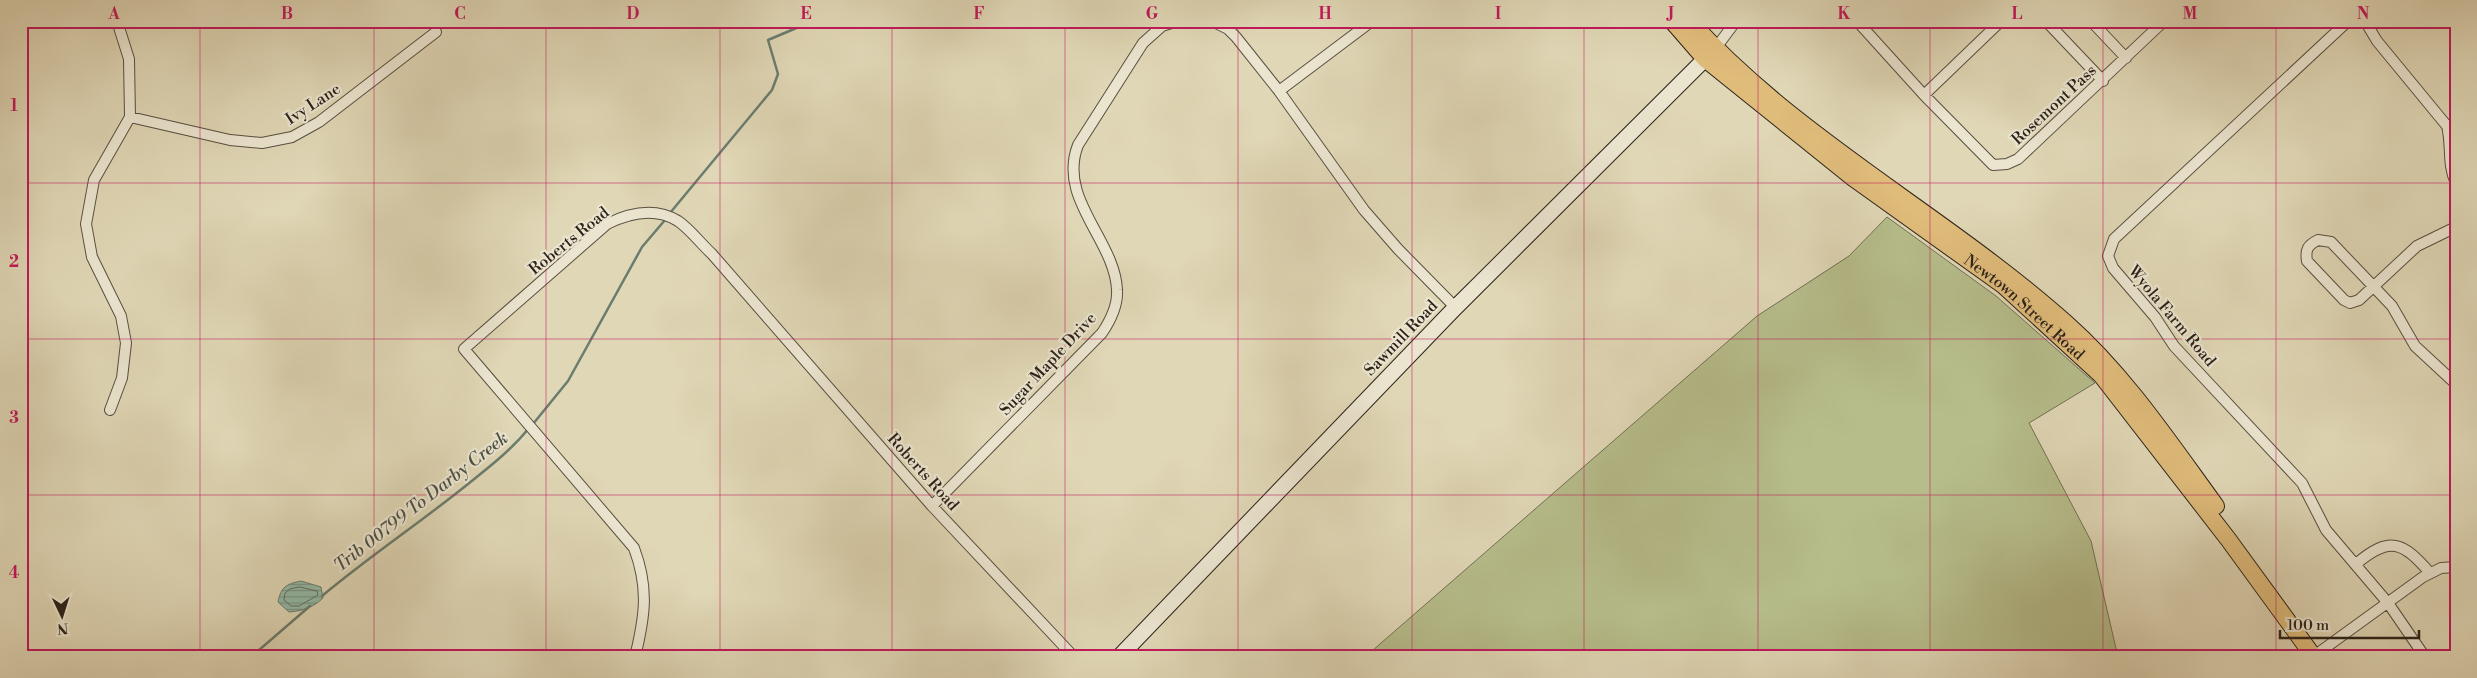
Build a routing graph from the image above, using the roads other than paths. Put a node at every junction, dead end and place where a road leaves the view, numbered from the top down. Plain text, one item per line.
1 (117, 21) edge
2 (1178, 21) edge
3 (1212, 21) edge
4 (1372, 21) edge
5 (1672, 21) edge
6 (1690, 21) edge
7 (1736, 21) edge
8 (1857, 21) edge
9 (2001, 21) edge
10 (2046, 21) edge
11 (2091, 21) edge
12 (2164, 21) edge
13 (2348, 21) edge
14 (2365, 21) edge
15 (436, 32) dead end
16 (1710, 54) junction
17 (2126, 58) junction
18 (2103, 81) junction
19 (1279, 91) junction
20 (1924, 95) junction
21 (130, 117) junction
22 (2456, 183) edge
23 (2456, 227) edge
24 (2373, 286) junction
25 (1455, 307) junction
26 (2456, 384) edge
27 (110, 410) dead end
28 (932, 506) junction
29 (2356, 564) junction
30 (2456, 567) edge
31 (2430, 573) junction
32 (2388, 603) junction
33 (2320, 655) edge
34 (635, 657) edge
35 (1074, 657) edge
36 (1119, 657) edge
37 (2425, 657) edge

1 - 21 street
2 - 28 street, Sugar Maple Drive
3 - 19 street
4 - 19 street
5 - 16 main road, Newtown Street Road
6 - 16 main road, Newtown Street Road
7 - 16 street
8 - 20 street, Rosemont Pass
9 - 20 street
10 - 18 street
11 - 17 street
12 - 17 street, Rosemont Pass
13 - 29 street, Wyola Farm Road
14 - 22 street
15 - 21 street, Ivy Lane
16 - 25 street, Sawmill Road
16 - 33 main road, Newtown Street Road
17 - 18 street, Rosemont Pass
18 - 20 street, Rosemont Pass
19 - 25 street
21 - 27 street
23 - 24 street
24 - 24 street
24 - 26 street
25 - 36 street, Sawmill Road
28 - 34 street, Roberts Road
28 - 35 street, Roberts Road
29 - 31 street
29 - 32 street, Wyola Farm Road
30 - 31 street
31 - 32 street
32 - 33 street
32 - 37 street, Wyola Farm Road

